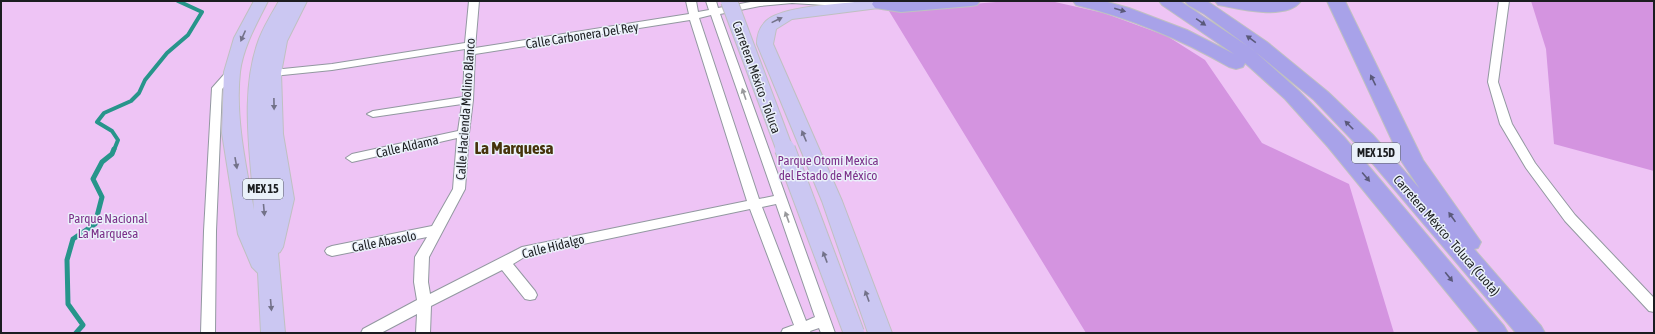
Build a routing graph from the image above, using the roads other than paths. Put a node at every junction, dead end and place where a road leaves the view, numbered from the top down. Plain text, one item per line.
1 (261, 1) edge
2 (286, 1) edge
3 (300, 1) edge
4 (474, 1) edge
5 (691, 1) edge
6 (790, 1) edge
7 (795, 1) edge
8 (902, 1) edge
9 (971, 1) edge
10 (1082, 1) edge
11 (1168, 1) edge
12 (1194, 1) edge
13 (1224, 1) edge
14 (1292, 1) edge
15 (1336, 1) edge
16 (1504, 1) edge
17 (874, 3) edge
18 (718, 5) edge
19 (694, 16) junction
20 (469, 48) junction
21 (232, 72) junction
22 (273, 73) junction
23 (468, 100) junction
24 (373, 114) dead end
25 (463, 133) junction
26 (1336, 142) junction
27 (352, 158) dead end
28 (781, 199) junction
29 (755, 206) junction
30 (436, 230) junction
31 (332, 251) dead end
32 (504, 263) junction
33 (268, 278) junction
34 (530, 295) dead end
35 (424, 302) junction
36 (1654, 308) edge
37 (1526, 326) edge
38 (826, 327) edge
39 (803, 331) edge
40 (208, 333) edge
41 (273, 333) edge
42 (368, 333) edge
43 (423, 333) edge
44 (788, 333) edge
45 (854, 333) edge
46 (880, 333) edge
47 (1495, 333) edge

1 -> 21 main road
2 -> 33 main road, MEX 15
3 - 22 main road
4 - 20 street, Calle Hacienda Molino Blanco
5 - 19 street
6 - 18 street, Calle Carbonera Del Rey
7 - 17 street
8 - 17 main road
9 - 17 highway
10 -> 26 highway
11 -> 26 highway, Carretera México - Toluca (Cuota) / MEX 15D
37 -> 12 highway, Carretera México - Toluca (Cuota) / MEX 15D
13 - 14 highway
37 -> 15 highway
16 - 36 street
46 -> 17 main road
18 - 19 street, Calle Carbonera Del Rey
28 -> 18 street
45 -> 18 main road, Carretera México - Toluca, bridge
19 - 20 street, Calle Carbonera Del Rey
19 - 29 street
20 - 22 street, Calle Carbonera Del Rey
20 - 23 street, Calle Hacienda Molino Blanco
21 -> 33 main road
21 - 40 street
22 -> 33 main road
23 - 24 street
23 - 25 street, Calle Hacienda Molino Blanco
25 - 27 street, Calle Aldama
25 - 30 street, Calle Hacienda Molino Blanco
26 -> 47 highway, Carretera México - Toluca (Cuota) / MEX 15D
28 - 29 street, Calle Hidalgo
38 -> 28 street
29 - 32 street, Calle Hidalgo
29 - 39 street
30 - 31 street, Calle Abasolo
30 - 35 street, Calle Hacienda Molino Blanco
32 - 34 street
32 - 35 street, Calle Hidalgo
33 -> 41 main road, MEX 15
35 - 42 street, Calle Hidalgo
35 - 43 street, Calle Hacienda Molino Blanco
38 - 39 street
39 - 44 street

